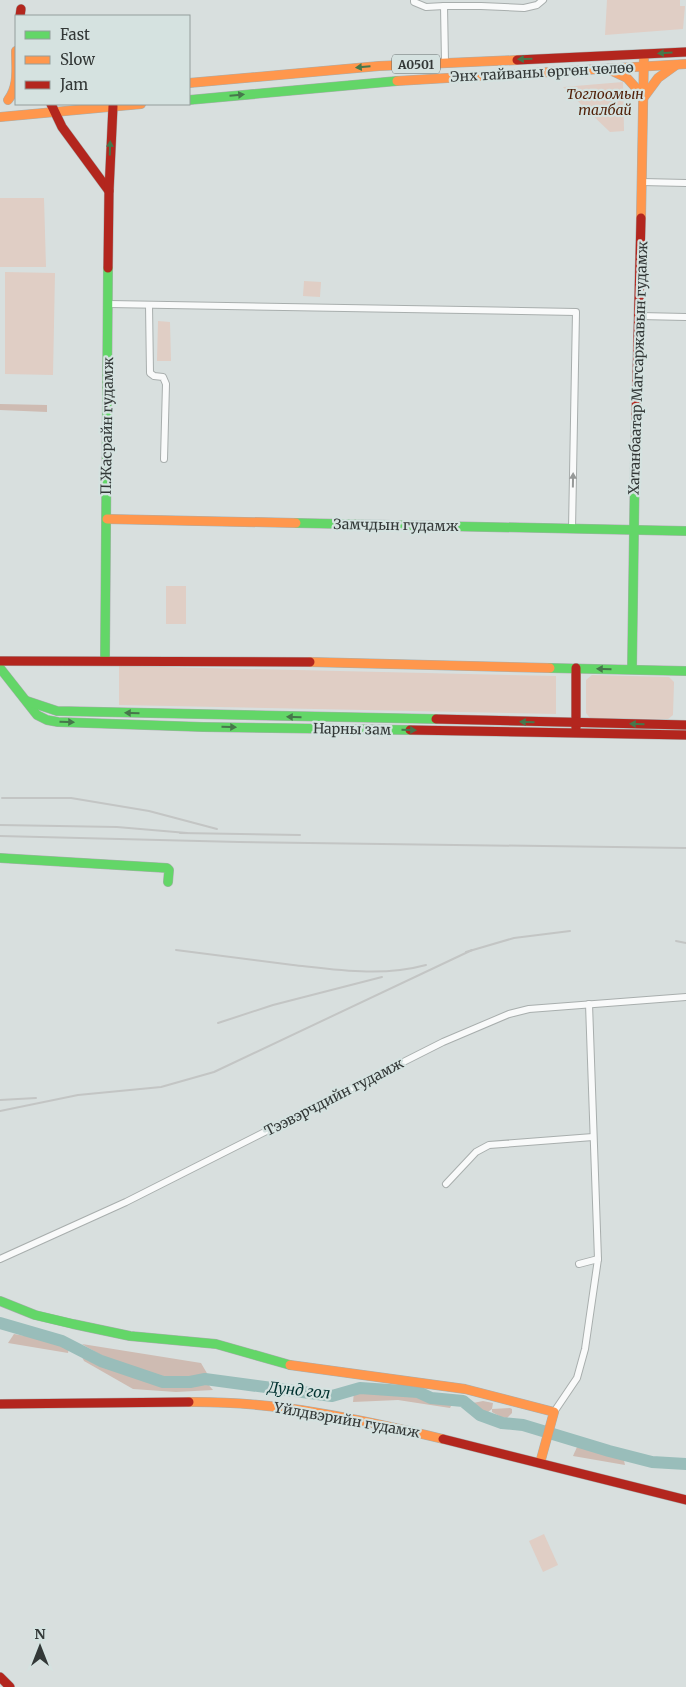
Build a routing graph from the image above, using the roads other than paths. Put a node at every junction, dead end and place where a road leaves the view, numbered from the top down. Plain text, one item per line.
1 (414, 0) edge
2 (543, 0) edge
3 (444, 6) junction
4 (686, 52) edge
5 (644, 54) junction
6 (445, 62) junction
7 (682, 64) edge
8 (645, 66) junction
9 (606, 68) junction
10 (190, 83) edge
11 (644, 97) junction
12 (190, 100) edge
13 (126, 105) edge
14 (112, 106) junction
15 (52, 108) edge
16 (0, 117) edge
17 (642, 182) junction
18 (686, 182) edge
19 (109, 191) junction
20 (109, 304) junction
21 (149, 305) junction
22 (640, 316) junction
23 (686, 317) edge
24 (164, 459) dead end
25 (107, 519) junction
26 (572, 529) junction
27 (634, 530) junction
28 (686, 531) edge
29 (106, 660) junction
30 (0, 661) edge
31 (0, 668) edge
32 (576, 668) junction
33 (632, 670) junction
34 (686, 671) edge
35 (26, 701) junction
36 (576, 723) junction
37 (686, 725) edge
38 (686, 731) edge
39 (576, 733) junction
40 (686, 736) edge
41 (0, 858) edge
42 (168, 882) dead end
43 (686, 997) edge
44 (590, 1004) junction
45 (593, 1137) junction
46 (446, 1184) dead end
47 (0, 1259) edge
48 (598, 1259) junction
49 (579, 1264) dead end
50 (0, 1301) edge
51 (0, 1404) edge
52 (553, 1415) junction
53 (541, 1459) junction
54 (686, 1500) edge
55 (0, 1677) edge
56 (10, 1687) edge

1 - 3 street
2 - 3 street
3 - 6 street
4 -> 5 main road, Энх тайваны өргөн чөлөө / A0501
5 -> 6 main road, Энх тайваны өргөн чөлөө / A0501
5 - 8 main road, Хатанбаатар Магсаржавын гудамж
6 -> 10 main road, Энх тайваны өргөн чөлөө / A0501
7 - 8 main road, Энх тайваны өргөн чөлөө / A0501
7 - 11 main road
8 - 9 main road, Энх тайваны өргөн чөлөө / A0501
8 - 11 main road, Хатанбаатар Магсаржавын гудамж
9 - 11 main road
12 -> 9 main road, Энх тайваны өргөн чөлөө / A0501
11 - 17 main road, Хатанбаатар Магсаржавын гудамж
13 - 14 main road
14 - 15 main road
19 -> 14 main road, П.Жасрайн гудамж
15 - 16 main road
15 - 19 main road
17 - 18 street
17 - 22 main road, Хатанбаатар Магсаржавын гудамж
19 - 20 main road, П.Жасрайн гудамж
20 - 21 street
20 - 25 main road, П.Жасрайн гудамж
21 - 24 street
26 -> 21 street
22 - 23 street
22 - 27 main road, Хатанбаатар Магсаржавын гудамж
25 - 26 main road, Замчдын гудамж
25 - 29 main road, П.Жасрайн гудамж
26 - 27 main road, Замчдын гудамж
27 - 28 main road, Замчдын гудамж
27 - 33 main road, Хатанбаатар Магсаржавын гудамж
29 - 30 main road
29 - 32 main road
31 - 35 main road, Нарны зам
33 -> 32 main road
32 - 36 main road
33 - 34 main road
36 -> 35 main road, Нарны зам
35 -> 39 main road, Нарны зам
37 -> 36 main road, Нарны зам
36 - 39 main road
38 - 40 main road
39 - 40 main road, Нарны зам
41 - 42 main road
43 - 44 street, Тээвэрчдийн гудамж
44 - 45 street
44 - 47 street, Тээвэрчдийн гудамж
45 - 46 street
45 - 48 street
48 - 49 street
48 - 52 street
50 - 52 main road
51 - 53 main road, Yйлдвэрийн гудамж
52 - 53 main road
53 - 54 main road, Yйлдвэрийн гудамж
55 - 56 main road

